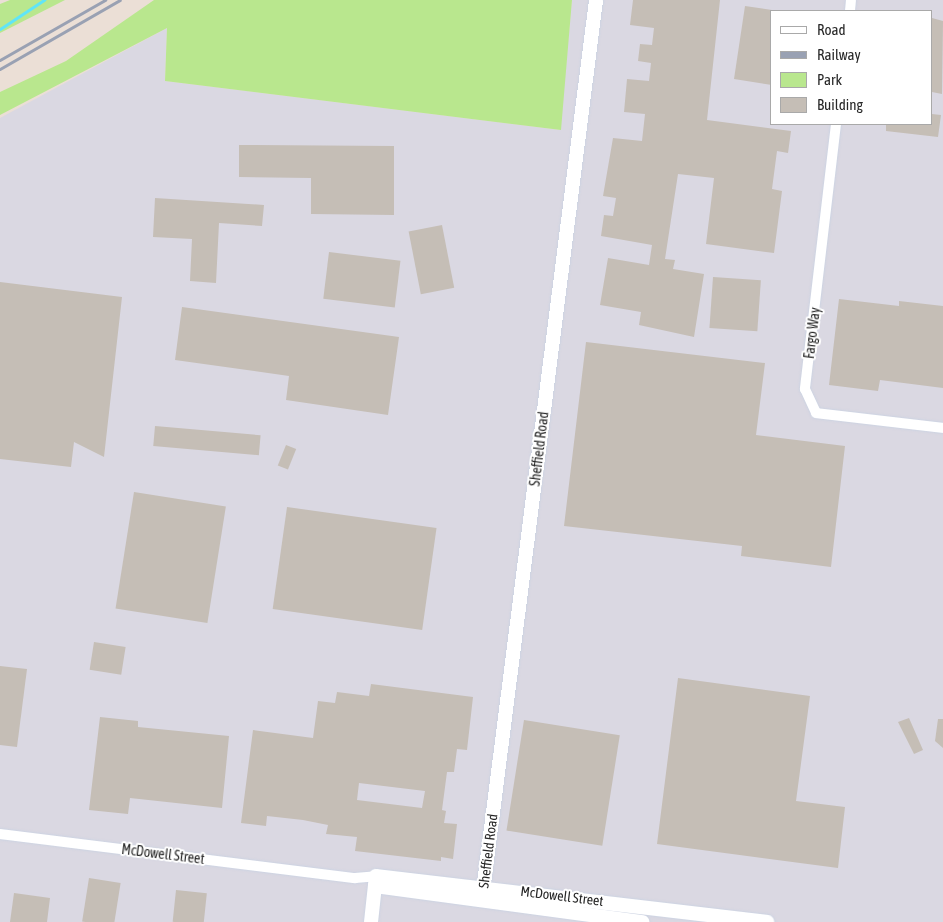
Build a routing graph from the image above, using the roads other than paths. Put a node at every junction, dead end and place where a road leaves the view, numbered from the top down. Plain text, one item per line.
1 (596, 0) edge
2 (836, 125) edge
3 (943, 428) edge
4 (0, 834) edge
5 (376, 881) junction
6 (483, 893) junction
7 (674, 916) edge
8 (371, 922) edge
9 (643, 922) edge
10 (767, 922) edge

1 - 6 street, Sheffield Road
2 - 3 street, Fargo Way
4 - 5 street, McDowell Street
5 - 6 street, McDowell Street
5 - 8 street
6 - 7 street, McDowell Street
6 - 9 street, McDowell Street
7 - 10 street, McDowell Street

